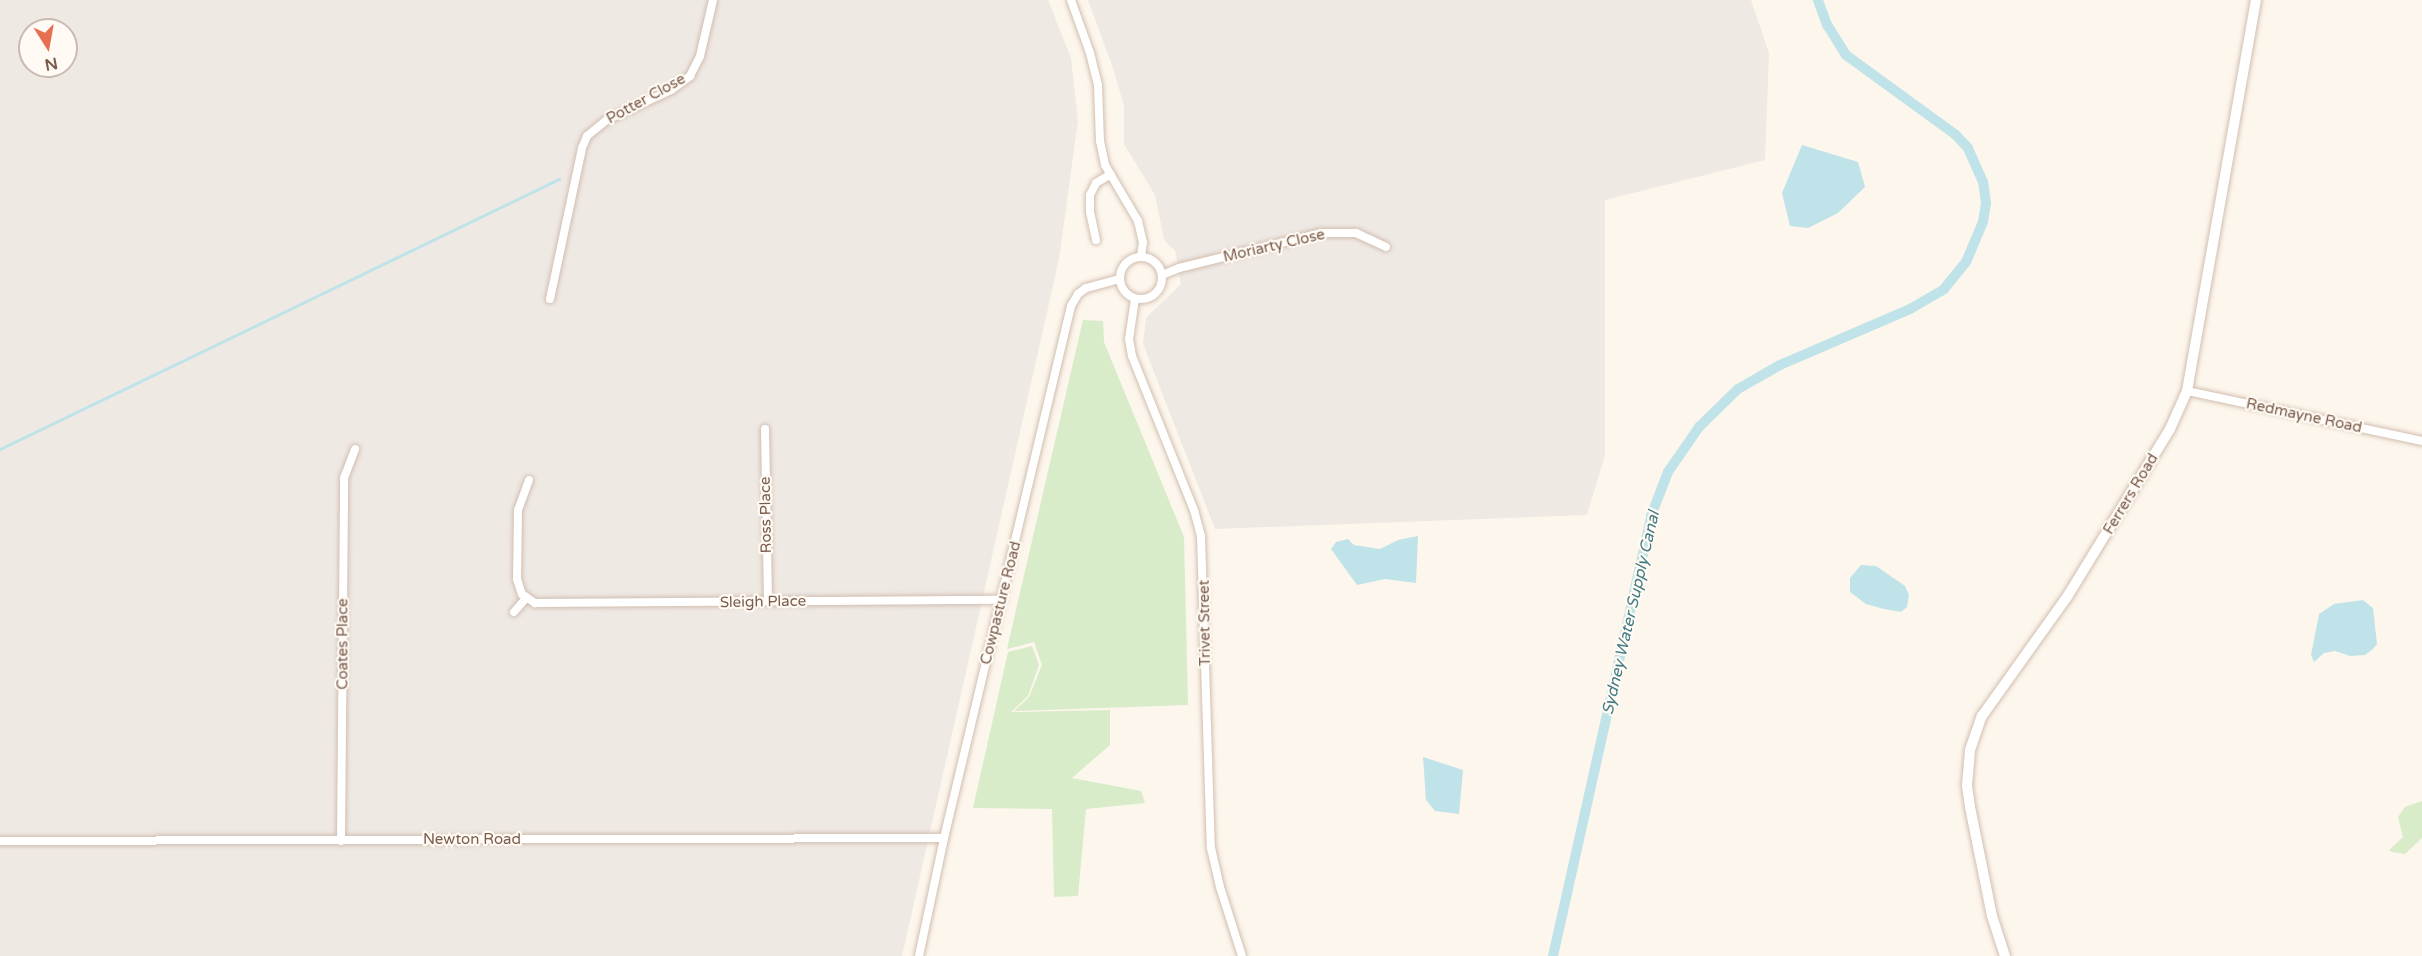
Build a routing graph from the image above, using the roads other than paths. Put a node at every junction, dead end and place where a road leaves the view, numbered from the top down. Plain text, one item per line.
1 (712, 0) edge
2 (1071, 0) edge
3 (2256, 0) edge
4 (1111, 174) junction
5 (1096, 240) dead end
6 (1386, 247) dead end
7 (1142, 257) junction
8 (1162, 275) junction
9 (1119, 279) junction
10 (550, 299) dead end
11 (1135, 299) junction
12 (2187, 392) junction
13 (765, 429) dead end
14 (2422, 441) edge
15 (355, 449) dead end
16 (529, 480) dead end
17 (526, 598) junction
18 (1001, 600) junction
19 (768, 601) junction
20 (514, 612) dead end
21 (944, 838) junction
22 (0, 841) edge
23 (341, 841) junction
24 (919, 956) edge
25 (1242, 956) edge
26 (2005, 956) edge

1 - 10 street, Potter Close
2 - 4 street
3 - 12 street, Ferrers Road
4 - 5 street
4 - 7 street
6 - 8 street, Moriarty Close
7 - 8 street
7 - 9 street
8 - 11 street
9 - 11 street
9 - 18 street, Cowpasture Road
11 - 25 street, Trivet Street
12 - 14 street, Redmayne Road
12 - 26 street, Ferrers Road
13 - 19 street, Ross Place
15 - 23 street, Coates Place
16 - 17 street
17 - 19 street, Sleigh Place
17 - 20 street
18 - 19 street, Sleigh Place
18 - 21 street, Cowpasture Road
21 - 23 street, Newton Road
21 - 24 street, Cowpasture Road
22 - 23 street, Newton Road

